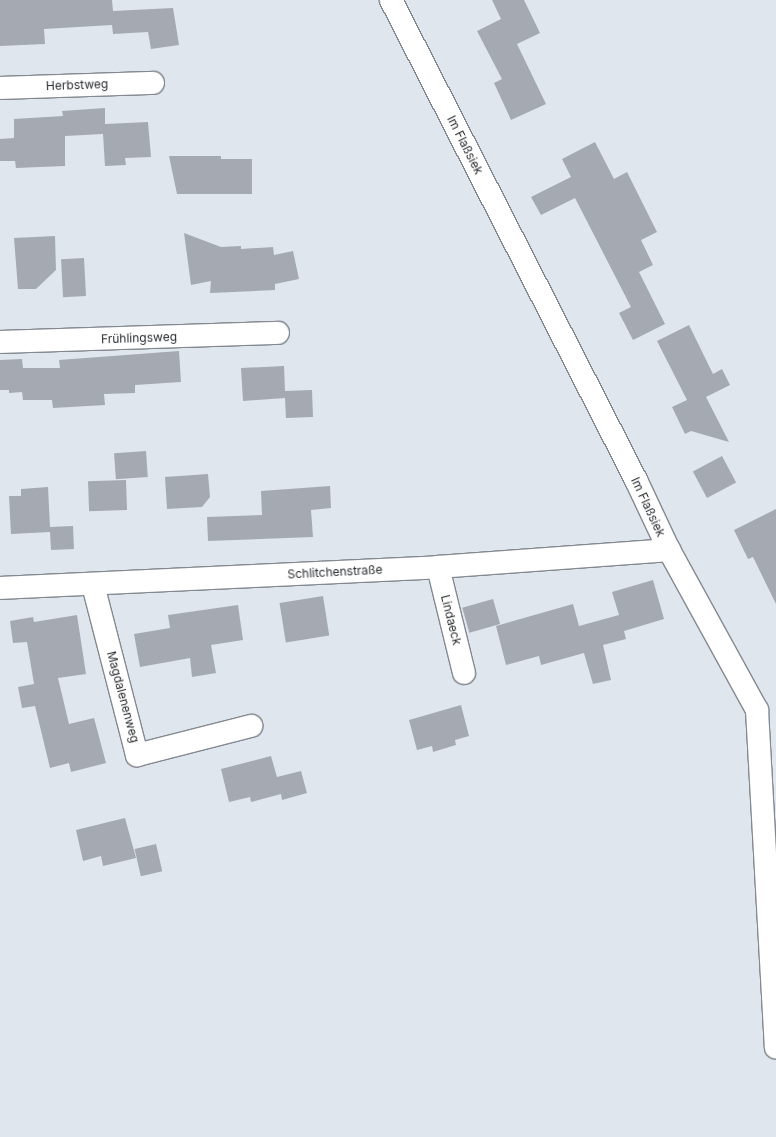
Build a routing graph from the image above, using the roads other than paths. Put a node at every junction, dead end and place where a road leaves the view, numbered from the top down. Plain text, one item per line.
1 (390, 0) edge
2 (153, 83) dead end
3 (0, 88) edge
4 (278, 333) dead end
5 (0, 342) edge
6 (669, 550) junction
7 (438, 567) junction
8 (93, 585) junction
9 (0, 588) edge
10 (464, 673) dead end
11 (766, 711) edge
12 (251, 726) dead end
13 (776, 1048) edge

1 - 6 street, Im Flaßsiek
2 - 3 street, Herbstweg
4 - 5 street, Frühlingsweg
6 - 7 street, Schlitchenstraße
6 - 11 street, Im Flaßsiek
7 - 8 street, Schlitchenstraße
7 - 10 street, Lindaeck
8 - 9 street, Schlitchenstraße
8 - 12 street, Magdalenenweg
11 - 13 street, Im Flaßsiek

